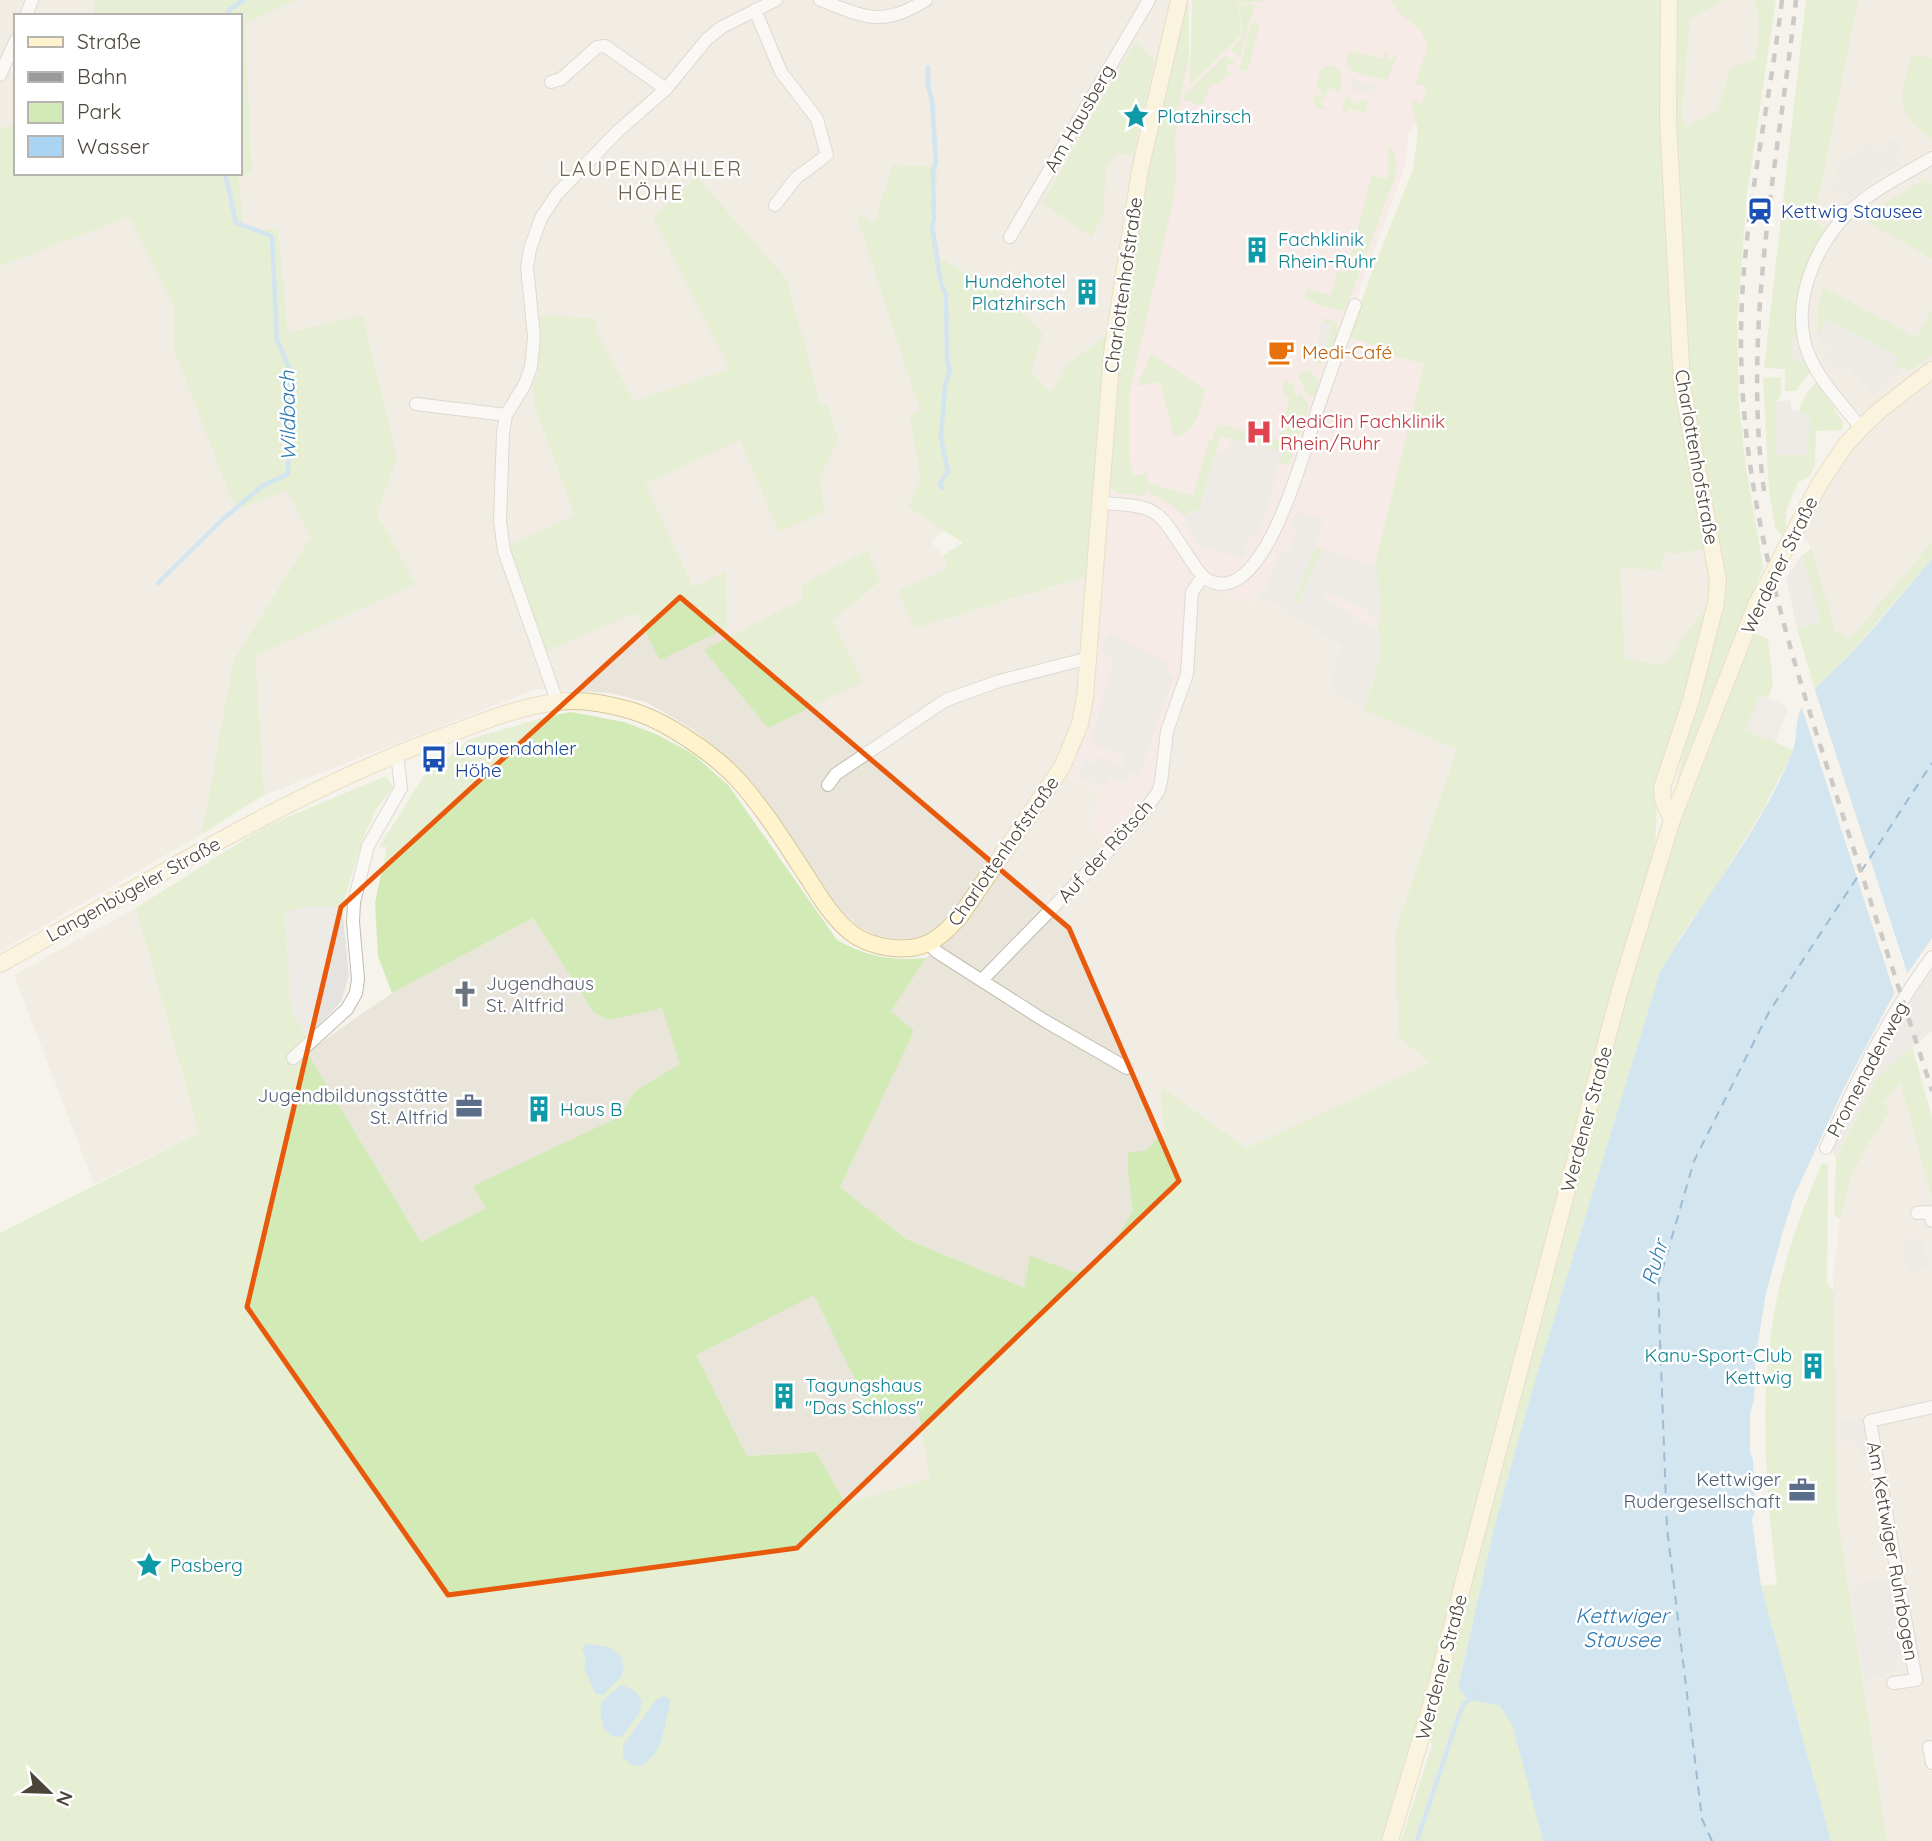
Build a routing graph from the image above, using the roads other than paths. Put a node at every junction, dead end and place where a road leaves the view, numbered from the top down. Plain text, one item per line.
1 (776, 0) edge
2 (820, 0) edge
3 (926, 0) edge
4 (1149, 0) edge
5 (1179, 0) edge
6 (1669, 0) edge
7 (755, 10) junction
8 (14, 44) edge
9 (0, 75) edge
10 (551, 82) dead end
11 (666, 89) junction
12 (1932, 158) edge
13 (775, 205) dead end
14 (1010, 237) dead end
15 (1355, 305) dead end
16 (1932, 370) edge
17 (416, 404) dead end
18 (506, 415) junction
19 (1861, 428) junction
20 (1099, 503) junction
21 (1203, 576) junction
22 (1088, 658) junction
23 (557, 701) junction
24 (397, 754) junction
25 (828, 785) dead end
26 (1672, 820) junction
27 (928, 943) junction
28 (1932, 957) edge
29 (0, 964) edge
30 (983, 979) junction
31 (293, 1058) dead end
32 (1127, 1068) dead end
33 (1826, 1148) dead end
34 (1917, 1213) dead end
35 (1932, 1221) edge
36 (1932, 1407) edge
37 (1893, 1684) dead end
38 (1929, 1747) dead end
39 (1932, 1763) edge
40 (1390, 1841) edge

1 - 7 street
2 - 3 street
4 - 14 street, Am Hausberg
5 - 20 main road, Charlottenhofstraße
6 - 26 main road, Charlottenhofstraße
7 - 11 street
7 - 13 street
8 - 9 street
10 - 11 street
11 - 18 street
12 - 19 street
15 - 21 street
16 - 19 main road, Werdener Straße
17 - 18 street
18 - 23 street
19 - 26 main road, Werdener Straße
20 - 21 street
20 - 22 main road, Charlottenhofstraße
21 - 30 street, Auf der Rötsch
22 - 25 street
22 - 27 main road, Charlottenhofstraße
23 - 24 main road
23 - 27 main road
24 - 29 main road, Langenbügeler Straße
24 - 31 street
26 - 40 main road, Werdener Straße
27 - 30 street
28 - 33 street, Promenadenweg
30 - 32 street
34 - 35 street
36 - 37 street, Am Kettwiger Ruhrbogen
38 - 39 street

